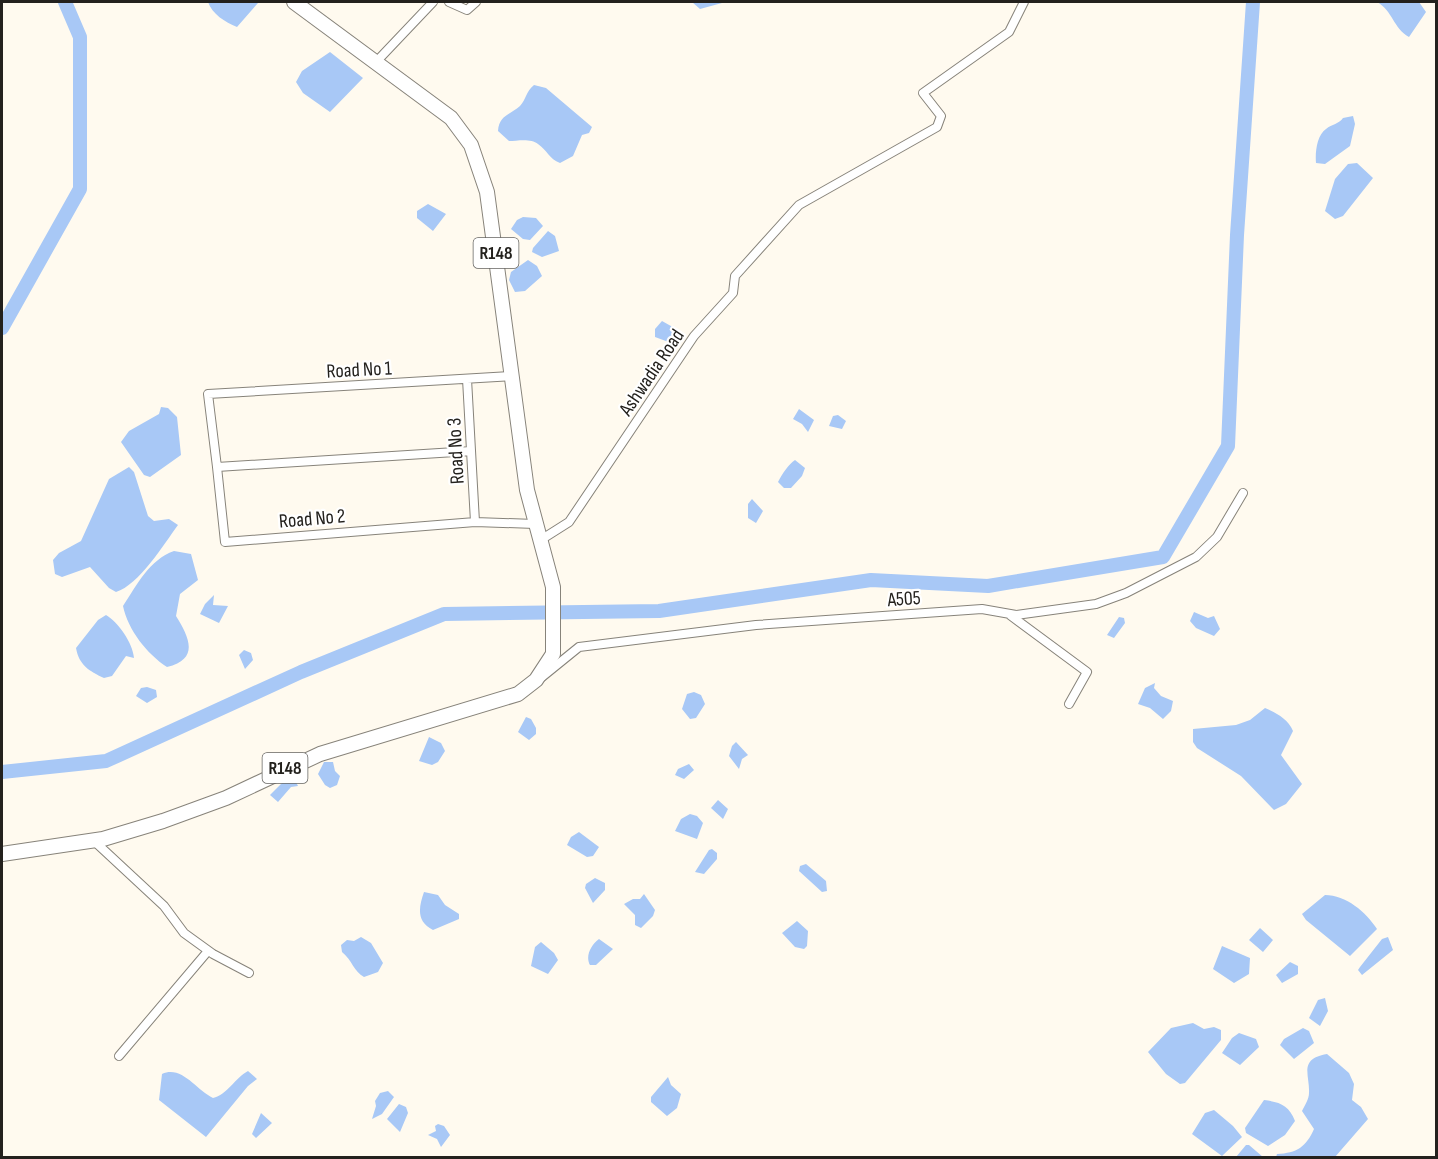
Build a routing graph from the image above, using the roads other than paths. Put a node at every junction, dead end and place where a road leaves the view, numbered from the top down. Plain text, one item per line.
1 (294, 2) edge
2 (433, 2) edge
3 (449, 2) edge
4 (476, 2) edge
5 (1024, 2) edge
6 (376, 61) junction
7 (512, 376) junction
8 (467, 379) junction
9 (471, 451) junction
10 (217, 468) junction
11 (1243, 493) dead end
12 (475, 522) junction
13 (535, 524) junction
14 (539, 541) junction
15 (1007, 613) junction
16 (536, 680) junction
17 (1069, 704) dead end
18 (93, 840) junction
19 (2, 854) edge
20 (208, 951) junction
21 (249, 973) dead end
22 (119, 1056) dead end

1 - 6 main road, R148
2 - 6 street
3 - 4 street
5 - 14 street, Ashwadia Road
6 - 7 main road, R148
7 - 8 street, Road No 1
7 - 13 main road, R148
8 - 9 street, Road No 3
8 - 10 street, Road No 1
9 - 10 street
9 - 12 street, Road No 3
10 - 12 street, Road No 2
11 - 15 street, A505
12 - 13 street
13 - 14 main road, R148
14 - 16 main road, R148
15 - 16 street, A505
15 - 17 street
16 - 18 main road, R148
18 - 19 main road, R148
18 - 20 street
20 - 21 street
20 - 22 street

